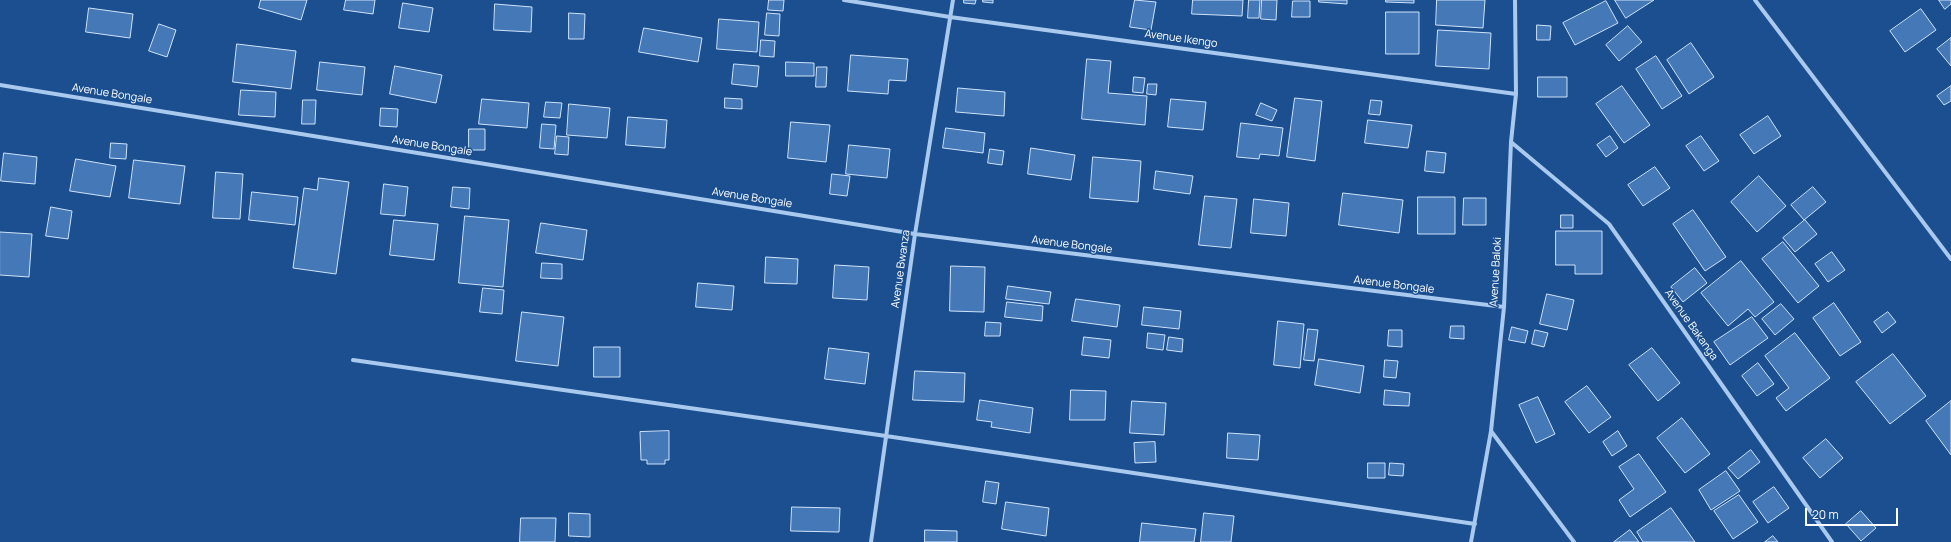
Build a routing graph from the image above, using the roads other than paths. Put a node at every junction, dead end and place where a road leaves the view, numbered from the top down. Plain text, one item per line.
1 (844, 0) edge
2 (953, 0) edge
3 (1515, 0) edge
4 (1755, 0) edge
5 (950, 17) junction
6 (0, 85) edge
7 (1516, 94) junction
8 (1511, 142) junction
9 (915, 234) junction
10 (1951, 259) edge
11 (1504, 307) junction
12 (353, 360) dead end
13 (1491, 431) junction
14 (886, 436) junction
15 (1474, 524) junction
16 (871, 542) edge
17 (1471, 542) edge
18 (1574, 542) edge
19 (1832, 542) edge

1 - 5 street, Avenue Ikengo
2 - 5 street, Avenue Bwanza
3 - 7 street, Avenue Baloki
4 - 10 street
5 - 7 street, Avenue Ikengo
5 - 9 street, Avenue Bwanza
6 - 9 street, Avenue Bongale
7 - 8 street, Avenue Baloki
8 - 11 street, Avenue Baloki
8 - 19 street, Avenue Bakanga
9 - 11 street, Avenue Bongale
9 - 14 street, Avenue Bwanza
11 - 13 street, Avenue Baloki
12 - 14 street
13 - 15 street, Avenue Baloki
13 - 18 street
14 - 15 street
14 - 16 street, Avenue Bwanza
15 - 17 street, Avenue Baloki

